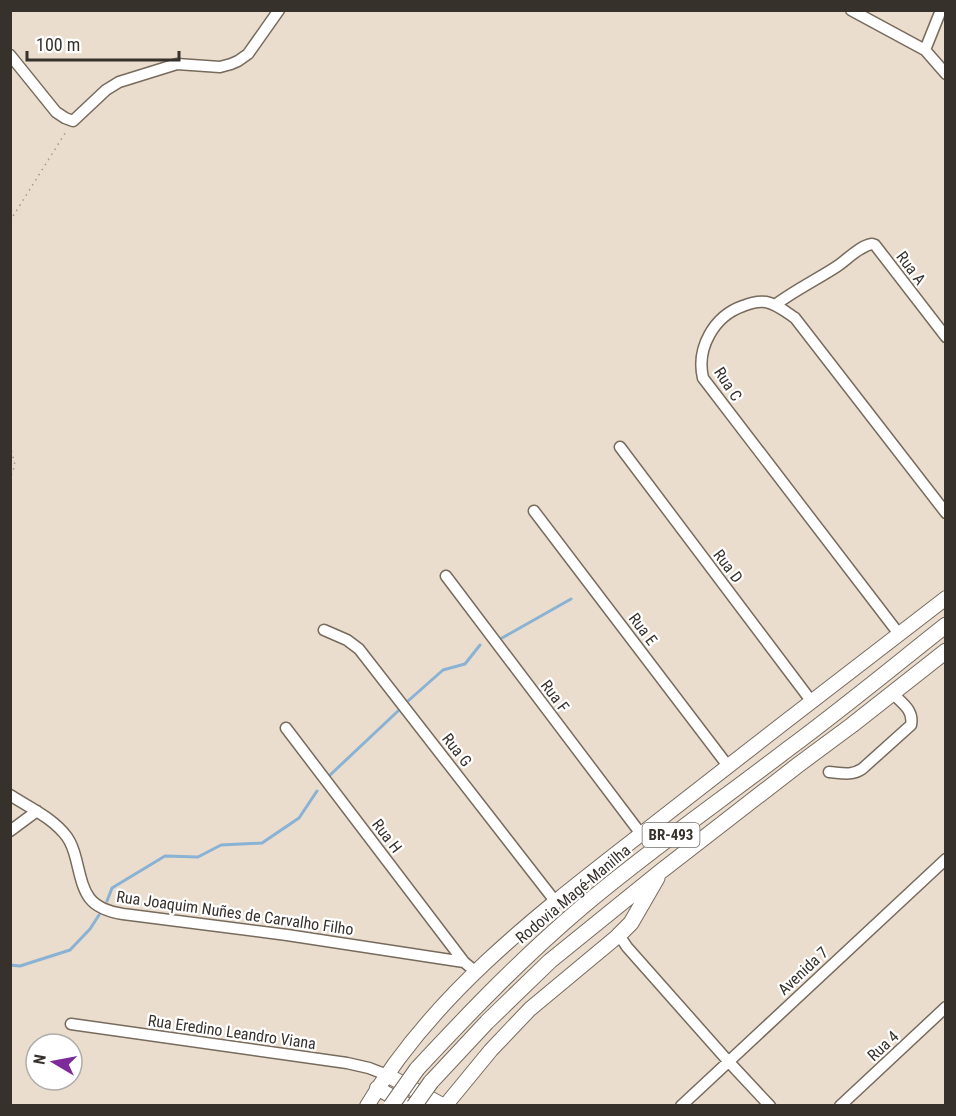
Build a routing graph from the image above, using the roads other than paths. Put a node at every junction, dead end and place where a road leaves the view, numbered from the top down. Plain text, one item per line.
1 (279, 10) edge
2 (850, 10) edge
3 (941, 10) edge
4 (925, 50) junction
5 (10, 55) edge
6 (945, 74) edge
7 (775, 305) junction
8 (945, 337) edge
9 (620, 447) dead end
10 (534, 511) dead end
11 (945, 513) edge
12 (446, 576) dead end
13 (945, 598) edge
14 (945, 625) edge
15 (324, 630) dead end
16 (898, 634) junction
17 (943, 658) edge
18 (892, 693) junction
19 (812, 702) junction
20 (286, 728) dead end
21 (728, 766) junction
22 (829, 772) dead end
23 (10, 795) edge
24 (37, 811) junction
25 (10, 831) edge
26 (640, 834) junction
27 (945, 859) edge
28 (660, 872) junction
29 (555, 901) junction
30 (619, 935) junction
31 (464, 962) junction
32 (476, 972) junction
33 (945, 1007) edge
34 (72, 1024) dead end
35 (728, 1061) junction
36 (387, 1075) junction
37 (377, 1088) junction
38 (367, 1106) edge
39 (391, 1106) edge
40 (409, 1106) edge
41 (414, 1106) edge
42 (445, 1106) edge
43 (681, 1106) edge
44 (770, 1106) edge
45 (840, 1106) edge

1 - 5 street
2 - 4 street
3 - 4 street
4 - 6 street
7 - 8 street, Rua A
7 - 11 street
7 - 16 street, Rua C
9 - 19 street, Rua D
10 - 21 street, Rua E
12 - 26 street, Rua F
13 - 16 main road
14 - 39 highway, Rodovia Magé-Manilha / BR-493, bridge
15 - 29 street, Rua G
16 - 19 main road
17 - 18 highway, BR-493
18 - 22 street
18 - 28 highway, BR-493
19 - 21 main road
20 - 31 street, Rua H
21 - 26 main road
23 - 24 street, Rua Joaquim Nuñes de Carvalho Filho
24 - 25 street
24 - 31 street, Rua Joaquim Nuñes de Carvalho Filho
26 - 29 main road
27 - 35 street, Avenida 7
28 - 30 highway
28 - 41 highway, BR-493, bridge
29 - 32 main road
30 - 35 street
30 - 42 main road
31 - 32 street
32 - 36 main road
33 - 45 street, Rua 4
34 - 36 street, Rua Eredino Leandro Viana
35 - 43 street, Avenida 7
35 - 44 street
36 - 37 main road
36 - 42 main road
37 - 38 main road
37 - 40 main road

